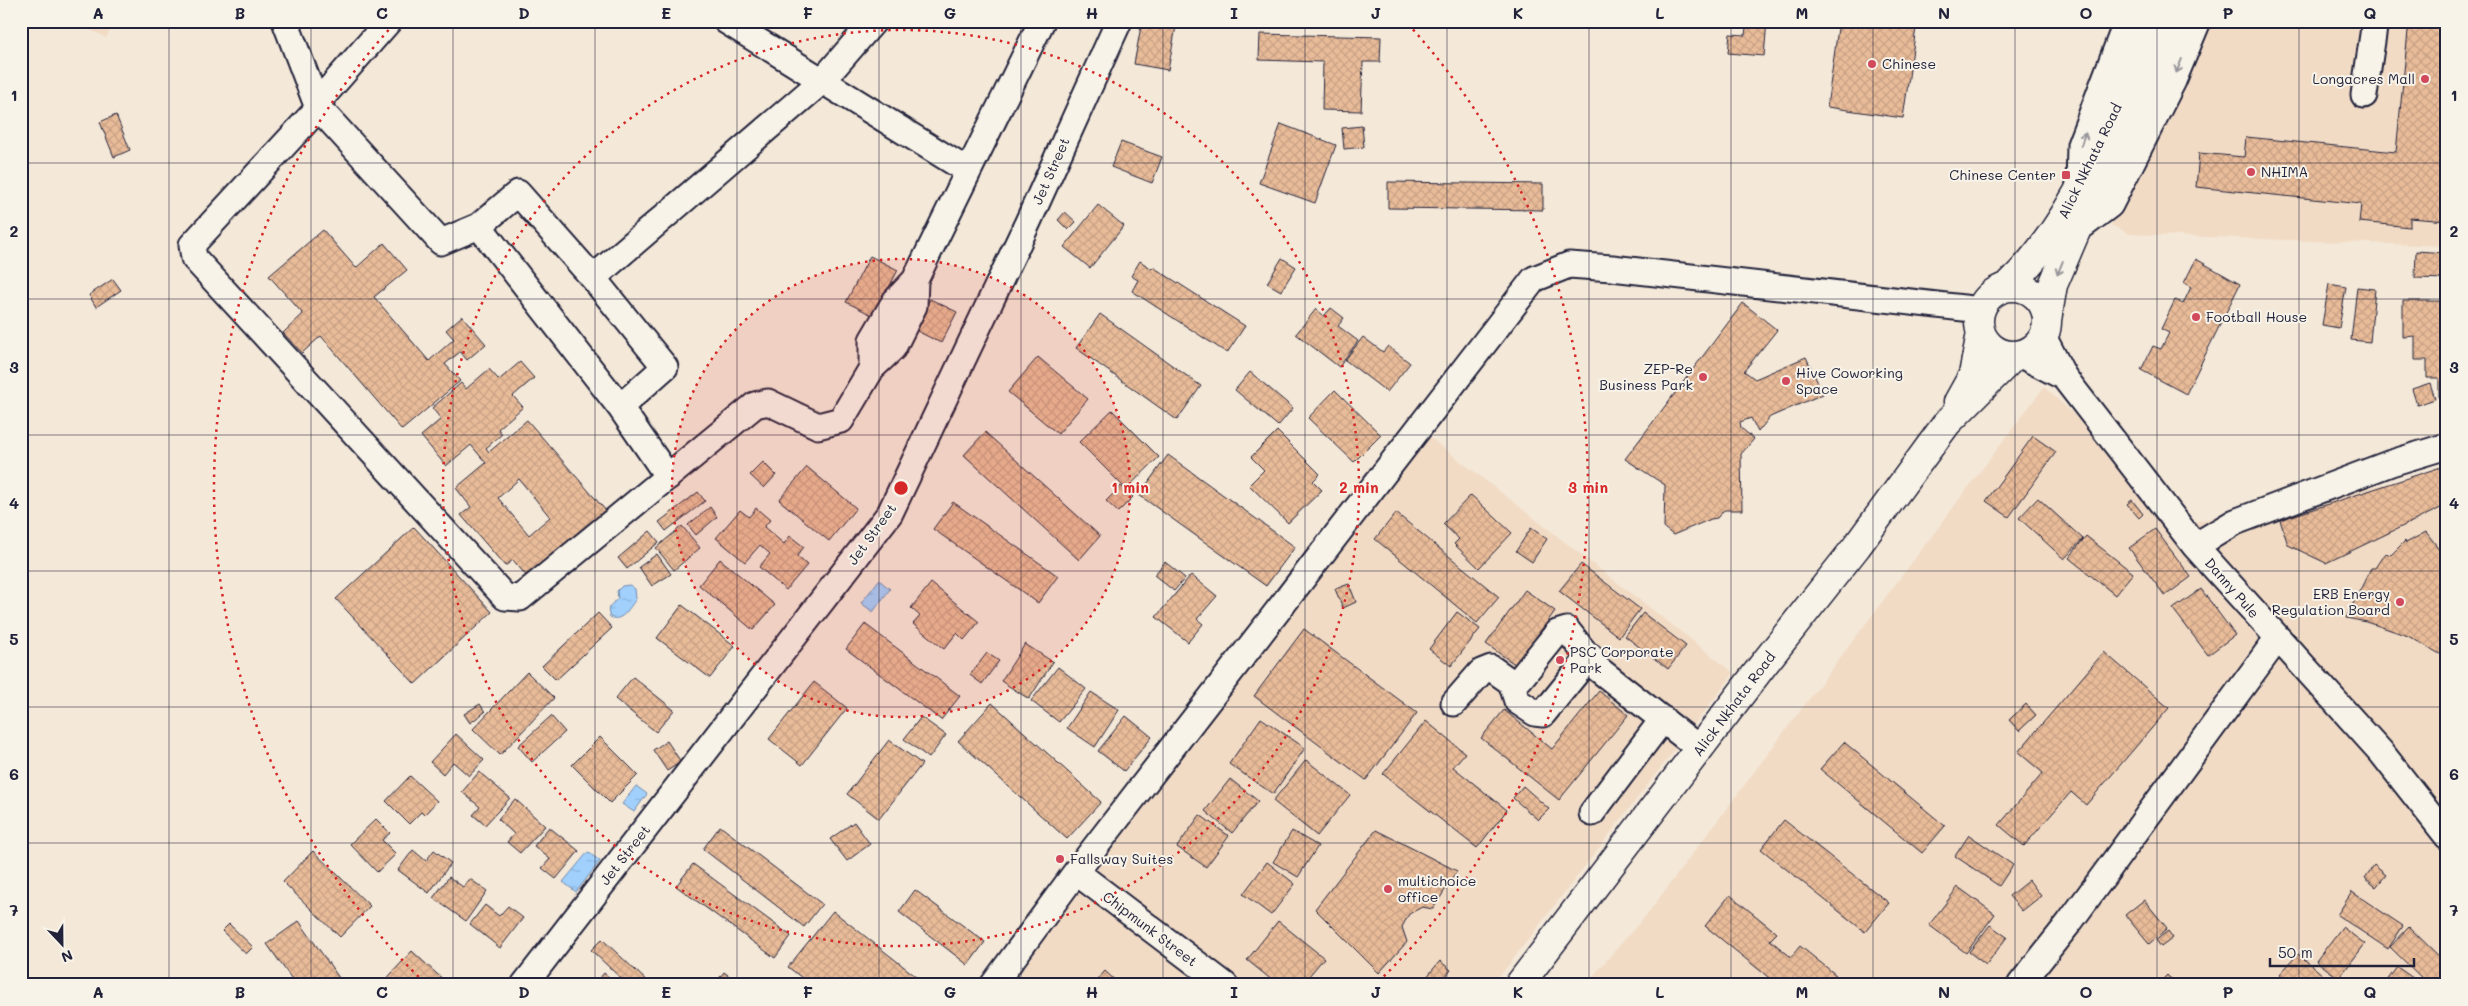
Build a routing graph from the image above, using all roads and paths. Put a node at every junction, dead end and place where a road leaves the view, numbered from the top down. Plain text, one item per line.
1 (285, 21) edge
2 (389, 21) edge
3 (726, 21) edge
4 (874, 21) edge
5 (1042, 21) edge
6 (1119, 21) edge
7 (2128, 21) edge
8 (2149, 21) edge
9 (2173, 21) edge
10 (2198, 21) edge
11 (2375, 21) edge
12 (822, 81) junction
13 (2364, 95) dead end
14 (318, 108) junction
15 (968, 171) junction
16 (2079, 187) junction
17 (479, 226) junction
18 (2076, 231) junction
19 (593, 278) junction
20 (2008, 286) junction
21 (1981, 321) junction
22 (2046, 329) junction
23 (2017, 355) junction
24 (2064, 377) junction
25 (620, 407) junction
26 (1947, 423) junction
27 (2447, 446) edge
28 (668, 477) junction
29 (2195, 546) junction
30 (2277, 639) junction
31 (1590, 656) junction
32 (1511, 682) junction
33 (1454, 703) dead end
34 (1663, 718) junction
35 (1700, 749) junction
36 (1592, 813) dead end
37 (2447, 836) edge
38 (1076, 872) junction
39 (524, 985) edge
40 (993, 985) edge
41 (1225, 985) edge
42 (1519, 985) edge
43 (2020, 985) edge

1 - 14 street
2 - 14 street
3 - 12 street
4 - 12 street
5 - 15 street
6 - 39 street, Jet Street
16 -> 7 street
8 - 16 main road, Alick Nkhata Road
9 - 18 main road, Alick Nkhata Road
10 -> 18 street, Alick Nkhata Road
11 - 13 street
12 - 15 street
12 - 19 street
14 - 17 street
14 - 28 street
15 - 28 street
16 - 20 main road, Alick Nkhata Road
17 - 19 street
17 - 25 street
18 -> 22 main road, Alick Nkhata Road
19 - 25 street
20 - 21 main road
20 - 22 main road
21 - 23 main road
21 - 26 main road, Alick Nkhata Road
21 - 38 street
22 - 23 main road
22 - 24 street, Danny Pule
23 - 24 street, Danny Pule
23 - 26 main road, Alick Nkhata Road
24 - 29 street, Danny Pule
25 - 28 street
26 - 35 main road, Alick Nkhata Road
27 - 29 street
29 - 30 street, Danny Pule
30 - 37 street, Danny Pule
30 - 43 street
31 - 32 street
31 - 32 street
31 - 34 street
32 - 33 street
34 - 35 street
34 - 36 street
35 - 42 main road, Alick Nkhata Road
38 - 40 street
38 - 41 street, Chipmunk Street

